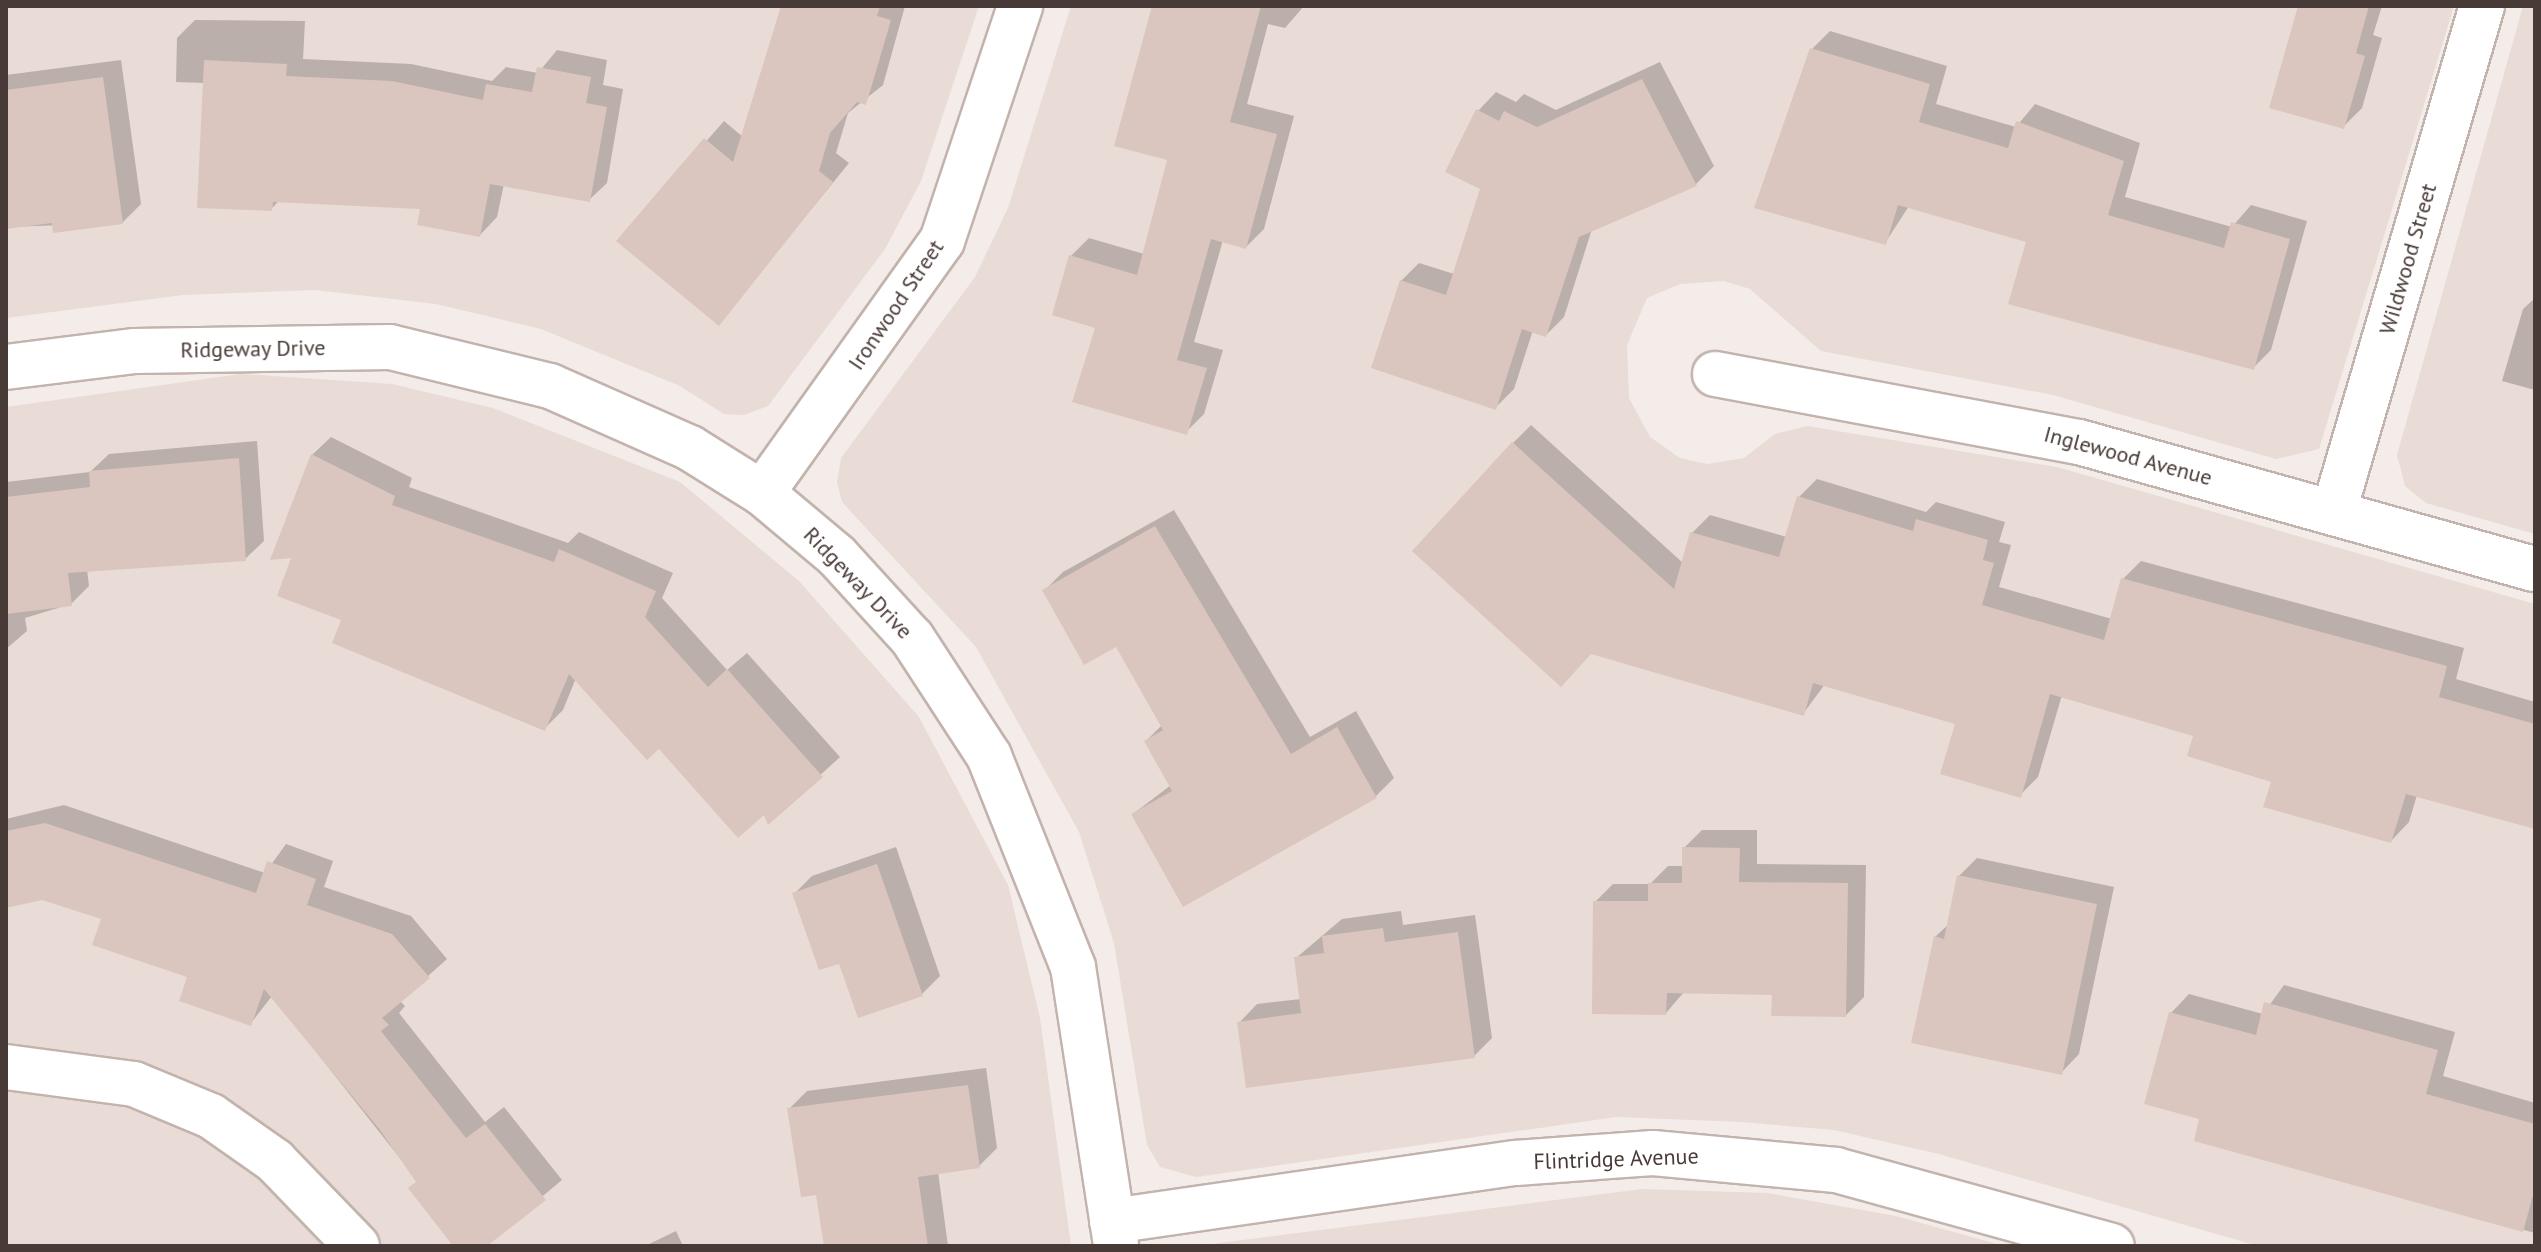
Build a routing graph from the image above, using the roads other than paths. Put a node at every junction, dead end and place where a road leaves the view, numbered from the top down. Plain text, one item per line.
1 (1020, 6) edge
2 (2482, 6) edge
3 (6, 367) edge
4 (1715, 374) dead end
5 (762, 493) junction
6 (2334, 511) junction
7 (2535, 569) edge
8 (6, 1067) edge
9 (1114, 1233) edge
10 (357, 1246) edge
11 (2112, 1246) edge

1 - 5 street, Ironwood Street
2 - 6 street, Wildwood Street
3 - 5 street, Ridgeway Drive
4 - 6 street, Inglewood Avenue
5 - 9 street, Ridgeway Drive
6 - 7 street, Inglewood Avenue
8 - 10 street
9 - 11 street, Flintridge Avenue

